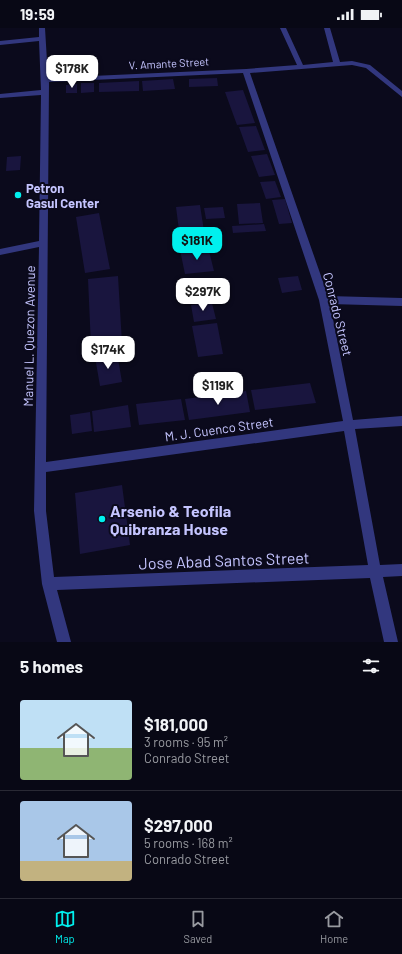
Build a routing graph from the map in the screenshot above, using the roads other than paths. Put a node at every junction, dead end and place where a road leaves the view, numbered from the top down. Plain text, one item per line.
1 (42, 28) edge
2 (283, 28) edge
3 (327, 28) edge
4 (43, 38) junction
5 (0, 43) edge
6 (337, 65) junction
7 (301, 67) junction
8 (246, 71) junction
9 (45, 80) junction
10 (45, 92) junction
11 (402, 95) edge
12 (0, 96) edge
13 (44, 243) junction
14 (0, 252) edge
15 (324, 300) junction
16 (402, 302) edge
17 (402, 421) edge
18 (349, 424) junction
19 (40, 468) junction
20 (375, 570) junction
21 (402, 570) edge
22 (48, 584) junction
23 (64, 642) edge
24 (391, 642) edge

1 - 4 street, Manuel L. Quezon Avenue
2 - 7 street
3 - 6 street
4 - 5 street
4 - 9 street, Manuel L. Quezon Avenue
6 - 7 street, V. Amante Street
6 - 11 street, V. Amante Street
7 - 8 street, V. Amante Street
8 - 9 street, V. Amante Street
8 - 15 street, Conrado Street
9 - 10 street, Manuel L. Quezon Avenue
10 - 12 street
10 - 13 street, Manuel L. Quezon Avenue
13 - 14 street
13 - 19 street, Manuel L. Quezon Avenue
15 - 16 street
15 - 18 street, Conrado Street
17 - 18 street, M. J. Cuenco Street
18 - 19 street, M. J. Cuenco Street
18 - 20 street, Conrado Street
19 - 22 street, Manuel L. Quezon Avenue
20 - 21 street, Jose Abad Santos Street
20 - 22 street, Jose Abad Santos Street
20 - 24 street, Conrado Street
22 - 23 street, Manuel L. Quezon Avenue

